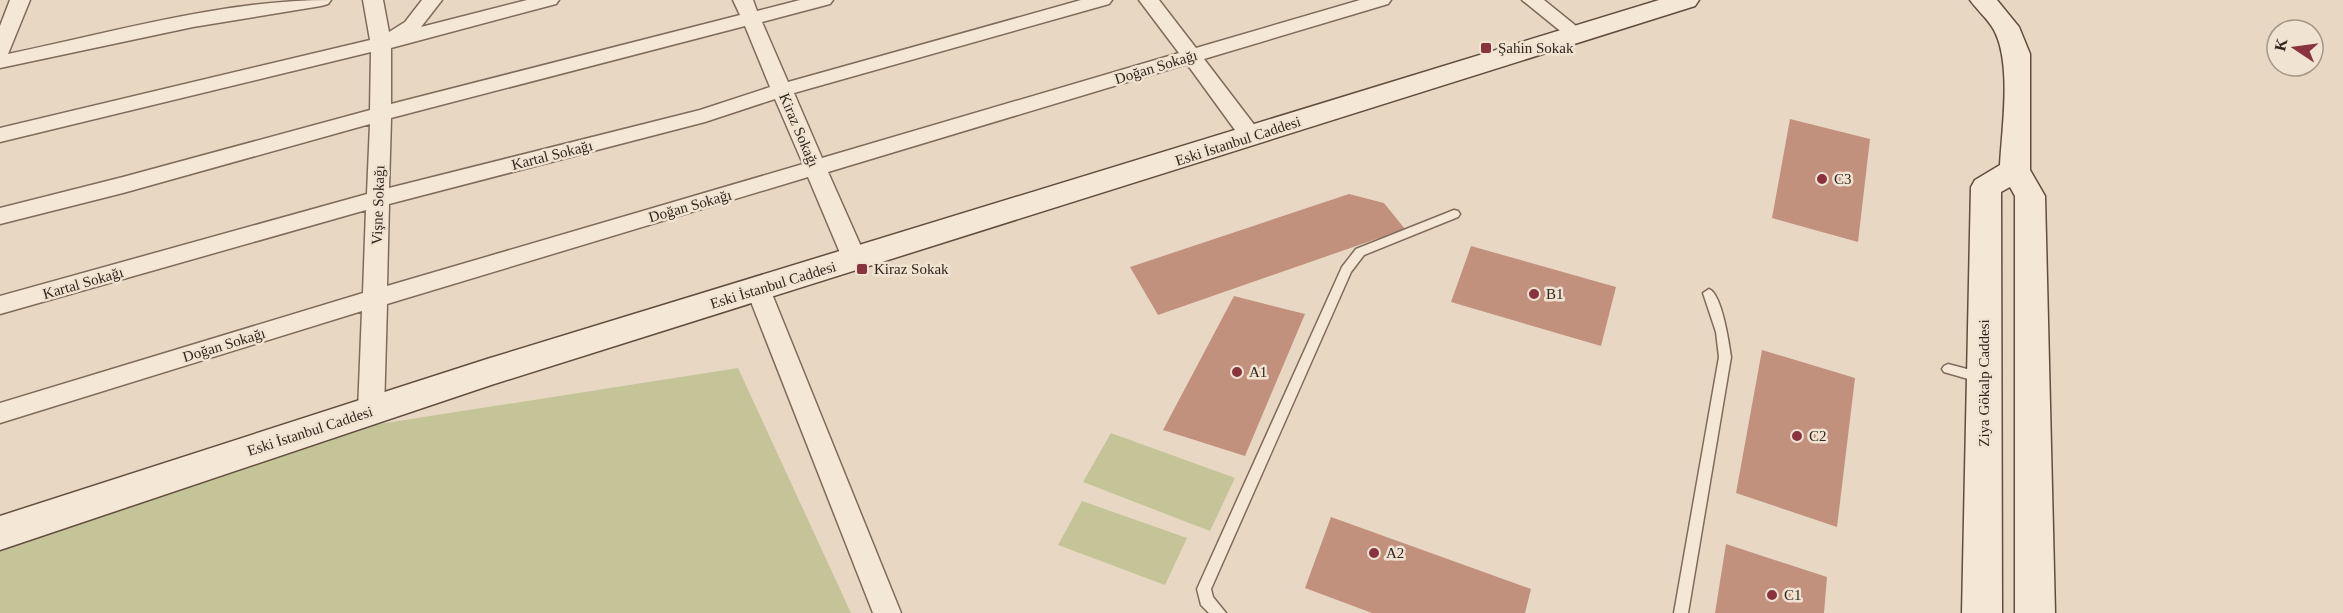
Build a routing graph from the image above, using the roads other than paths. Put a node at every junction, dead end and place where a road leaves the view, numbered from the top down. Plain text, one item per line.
1 (20, 0) edge
2 (321, 0) edge
3 (373, 0) edge
4 (432, 0) edge
5 (549, 0) edge
6 (823, 0) edge
7 (1102, 0) edge
8 (1149, 0) edge
9 (1381, 0) edge
10 (1532, 0) edge
11 (1686, 0) edge
12 (1983, 0) edge
13 (747, 9) edge
14 (1576, 34) junction
15 (381, 44) junction
16 (0, 51) edge
17 (1193, 56) junction
18 (0, 62) edge
19 (782, 90) junction
20 (381, 114) junction
21 (0, 135) edge
22 (1251, 136) junction
23 (816, 169) junction
24 (2015, 170) junction
25 (378, 199) junction
26 (1454, 214) dead end
27 (0, 216) edge
28 (855, 260) junction
29 (758, 289) junction
30 (1709, 293) dead end
31 (375, 298) junction
32 (0, 305) edge
33 (1948, 369) dead end
34 (1984, 379) junction
35 (2032, 393) junction
36 (371, 411) junction
37 (0, 413) edge
38 (0, 533) edge
39 (887, 613) edge
40 (1219, 613) edge
41 (1681, 613) edge
42 (1982, 613) edge
43 (2035, 613) edge

1 - 16 street
2 - 18 street
3 - 15 street, Vişne Sokağı
4 - 15 street
5 - 15 street
6 - 13 street
7 - 19 street, Kartal Sokağı
8 - 17 street
9 - 17 street, Doğan Sokağı
10 - 14 street
11 - 14 main road, Eski İstanbul Caddesi
12 - 24 main road
13 - 19 street, Kiraz Sokağı
13 - 20 street
14 - 22 main road, Eski İstanbul Caddesi
15 - 20 street, Vişne Sokağı
15 - 21 street
17 - 22 street
17 - 23 street, Doğan Sokağı
19 - 23 street, Kiraz Sokağı
19 - 25 street, Kartal Sokağı
20 - 25 street, Vişne Sokağı
20 - 27 street
22 - 28 main road, Eski İstanbul Caddesi
23 - 28 street, Kiraz Sokağı
23 - 31 street, Doğan Sokağı
24 - 34 main road, Ziya Gökalp Caddesi
24 - 35 main road
25 - 31 street, Vişne Sokağı
25 - 32 street, Kartal Sokağı
26 - 40 lane
28 - 29 main road, Eski İstanbul Caddesi
29 - 36 main road, Eski İstanbul Caddesi
29 - 39 street
30 - 41 lane
31 - 36 street, Vişne Sokağı
31 - 37 street, Doğan Sokağı
33 - 34 lane
34 - 35 main road
34 - 42 main road, Ziya Gökalp Caddesi
35 - 43 main road
36 - 38 main road, Eski İstanbul Caddesi

